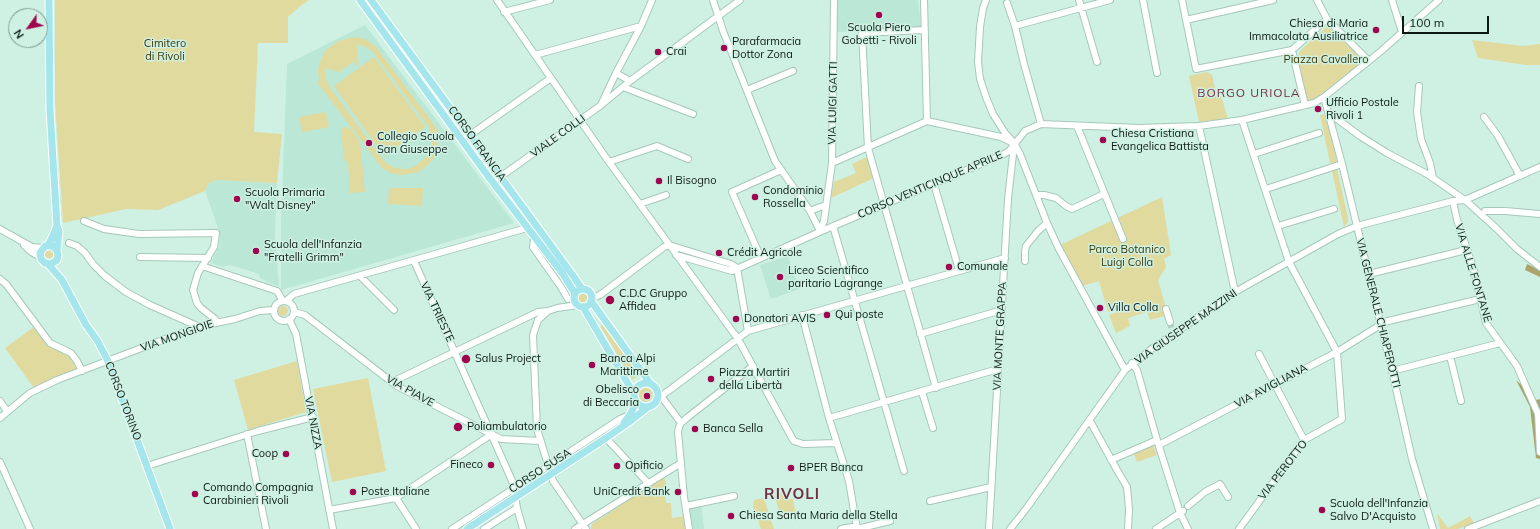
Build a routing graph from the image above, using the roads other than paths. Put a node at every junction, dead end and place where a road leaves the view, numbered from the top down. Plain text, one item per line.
1 (49, 0) edge
2 (360, 0) edge
3 (371, 0) edge
4 (497, 0) edge
5 (550, 0) edge
6 (652, 0) edge
7 (713, 0) edge
8 (740, 0) edge
9 (834, 0) edge
10 (924, 0) edge
11 (986, 0) edge
12 (1079, 0) edge
13 (1110, 0) edge
14 (1143, 0) edge
15 (1182, 0) edge
16 (1273, 0) edge
17 (1317, 0) edge
18 (1392, 0) edge
19 (1439, 0) edge
20 (1007, 3) dead end
21 (1081, 8) junction
22 (504, 12) junction
23 (719, 16) junction
24 (1327, 19) junction
25 (1186, 20) junction
26 (641, 26) junction
27 (1015, 26) junction
28 (924, 30) junction
29 (1402, 32) junction
30 (1292, 50) junction
31 (535, 55) junction
32 (1368, 61) junction
33 (1097, 62) dead end
34 (793, 71) dead end
35 (616, 73) junction
36 (1157, 73) dead end
37 (551, 78) junction
38 (630, 81) junction
39 (1419, 86) dead end
40 (623, 87) junction
41 (747, 90) junction
42 (1324, 97) junction
43 (1305, 105) junction
44 (600, 106) junction
45 (1329, 113) junction
46 (693, 114) dead end
47 (1484, 117) dead end
48 (580, 120) junction
49 (1242, 120) junction
50 (927, 121) junction
51 (1041, 124) junction
52 (1077, 126) junction
53 (1199, 126) junction
54 (1319, 133) dead end
55 (470, 135) junction
56 (1014, 143) junction
57 (868, 148) junction
58 (1254, 154) junction
59 (688, 159) dead end
60 (609, 162) junction
61 (832, 163) junction
62 (1342, 164) junction
63 (1540, 167) edge
64 (781, 170) junction
65 (1520, 176) junction
66 (501, 177) junction
67 (1433, 178) junction
68 (493, 182) junction
69 (934, 184) junction
70 (1266, 189) junction
71 (1104, 194) junction
72 (666, 195) dead end
73 (1036, 195) junction
74 (1465, 200) junction
75 (1453, 201) junction
76 (640, 204) junction
77 (826, 205) junction
78 (884, 205) junction
79 (1334, 208) dead end
80 (810, 211) junction
81 (1485, 211) dead end
82 (1540, 214) edge
83 (84, 222) dead end
84 (1047, 223) junction
85 (57, 226) junction
86 (833, 226) junction
87 (1278, 226) junction
88 (1357, 226) junction
89 (527, 228) junction
90 (0, 229) edge
91 (820, 231) junction
92 (1123, 238) dead end
93 (22, 242) junction
94 (69, 243) dead end
95 (669, 245) junction
96 (45, 247) junction
97 (1466, 250) junction
98 (57, 251) junction
99 (676, 255) junction
100 (40, 257) junction
101 (140, 257) dead end
102 (208, 258) junction
103 (761, 258) junction
104 (1005, 258) junction
105 (56, 260) junction
106 (414, 261) junction
107 (1025, 261) dead end
108 (1289, 262) junction
109 (48, 264) junction
110 (202, 266) junction
111 (1540, 267) edge
112 (737, 268) junction
113 (959, 270) junction
114 (1368, 274) junction
115 (360, 276) junction
116 (0, 279) edge
117 (62, 280) junction
118 (906, 285) junction
119 (582, 289) junction
120 (1235, 292) junction
121 (572, 296) junction
122 (591, 299) junction
123 (1480, 299) junction
124 (284, 301) junction
125 (854, 301) junction
126 (581, 306) junction
127 (557, 308) junction
128 (1166, 309) dead end
129 (274, 310) junction
130 (394, 310) dead end
131 (1002, 310) junction
132 (548, 311) junction
133 (294, 312) junction
134 (802, 315) junction
135 (289, 319) junction
136 (217, 322) junction
137 (1170, 322) tunnel mouth
138 (1380, 322) junction
139 (197, 327) junction
140 (748, 331) junction
141 (920, 334) junction
142 (738, 339) junction
143 (1500, 343) junction
144 (456, 352) junction
145 (1337, 352) junction
146 (1259, 354) dead end
147 (1450, 356) junction
148 (108, 362) junction
149 (1132, 363) junction
150 (753, 366) junction
151 (998, 369) junction
152 (1125, 370) junction
153 (82, 371) junction
154 (1392, 371) junction
155 (392, 382) junction
156 (650, 383) junction
157 (1274, 384) junction
158 (936, 388) junction
159 (922, 392) junction
160 (660, 396) junction
161 (635, 397) junction
162 (0, 401) edge
163 (1460, 401) dead end
164 (884, 403) junction
165 (648, 407) junction
166 (7, 411) junction
167 (630, 415) junction
168 (312, 417) junction
169 (0, 418) edge
170 (829, 418) junction
171 (1090, 421) junction
172 (681, 423) junction
173 (622, 428) junction
174 (933, 428) dead end
175 (247, 434) junction
176 (492, 434) junction
177 (606, 438) junction
178 (1304, 440) junction
179 (540, 441) junction
180 (1158, 442) junction
181 (837, 443) junction
182 (1540, 452) edge
183 (1111, 460) junction
184 (0, 462) edge
185 (681, 463) junction
186 (549, 465) junction
187 (147, 466) junction
188 (904, 471) dead end
189 (551, 474) junction
190 (648, 483) junction
191 (515, 487) junction
192 (991, 487) junction
193 (734, 496) dead end
194 (516, 497) junction
195 (1228, 497) dead end
196 (396, 498) junction
197 (930, 501) dead end
198 (1540, 501) edge
199 (686, 506) junction
200 (517, 508) junction
201 (329, 510) junction
202 (1184, 510) junction
203 (890, 520) dead end
204 (584, 527) edge
205 (857, 528) edge
206 (30, 529) edge
207 (170, 529) edge
208 (266, 529) edge
209 (333, 529) edge
210 (416, 529) edge
211 (452, 529) edge
212 (467, 529) edge
213 (484, 529) edge
214 (523, 529) edge
215 (575, 529) edge
216 (689, 529) edge
217 (841, 529) edge
218 (989, 529) edge
219 (1010, 529) edge
220 (1128, 529) edge
221 (1156, 529) edge
222 (1188, 529) edge
223 (1239, 529) edge
224 (1433, 529) edge
225 (1468, 529) edge

1 - 85 main road
2 - 68 main road, CORSO FRANCIA
3 - 55 main road, CORSO FRANCIA
4 - 22 street
5 - 22 street
6 - 26 street
7 - 23 street
8 - 23 street, VIALE COLLI
9 - 61 street, VIA LUIGI GATTI
10 - 28 street
11 - 56 street
12 - 21 street
13 - 21 street
14 - 36 street
15 - 25 street
16 - 25 street
17 - 24 street
18 - 29 street
19 - 29 street, CORSO VENTICINQUE APRILE
20 - 27 street
21 - 27 street
21 - 33 street
22 - 31 street
23 - 38 street, VIALE COLLI
23 - 41 street
24 - 30 street
24 - 32 street
25 - 30 street
26 - 31 street
26 - 35 street
27 - 51 street
28 - 50 street
28 - 57 street
29 - 32 street, CORSO VENTICINQUE APRILE
30 - 43 street
31 - 37 street
32 - 42 street, CORSO VENTICINQUE APRILE
34 - 41 street
35 - 38 street
35 - 44 street
37 - 48 street
37 - 55 street
38 - 40 street, VIALE COLLI
39 - 67 street
40 - 44 street, VIALE COLLI
40 - 46 street
41 - 64 street
42 - 43 street, CORSO VENTICINQUE APRILE
42 - 45 street, VIA GENERALE CHIAPEROTTI
43 - 49 street, CORSO VENTICINQUE APRILE
44 - 48 street, VIALE COLLI
45 - 62 street, VIA GENERALE CHIAPEROTTI
45 - 67 street
47 - 65 street
48 - 60 street
48 - 66 street, VIALE COLLI
49 - 53 street, CORSO VENTICINQUE APRILE
49 - 58 street
50 - 56 street
50 - 57 street
51 - 52 street, CORSO VENTICINQUE APRILE
51 - 56 street, CORSO VENTICINQUE APRILE
52 - 53 street, CORSO VENTICINQUE APRILE
52 - 71 street
53 - 120 street
54 - 58 street
55 - 66 main road, CORSO FRANCIA
56 - 69 street, CORSO VENTICINQUE APRILE
56 - 73 street
56 - 104 street, VIA MONTE GRAPPA
57 - 61 street
57 - 78 street
58 - 70 street
59 - 60 street
60 - 76 street
61 - 77 street, VIA LUIGI GATTI
62 - 70 street
62 - 88 street, VIA GENERALE CHIAPEROTTI
63 - 65 street, VIA GIUSEPPE MAZZINI
64 - 80 street
64 - 103 street
65 - 74 street, VIA GIUSEPPE MAZZINI
66 - 68 street, VIALE COLLI
66 - 119 main road, CORSO FRANCIA
67 - 74 street
68 - 89 main road, CORSO FRANCIA
69 - 78 street, CORSO VENTICINQUE APRILE
69 - 113 street
70 - 87 street
71 - 73 street
71 - 92 street
72 - 76 street
73 - 84 street
74 - 75 street, VIA GIUSEPPE MAZZINI
74 - 111 street
75 - 88 street, VIA GIUSEPPE MAZZINI
75 - 97 street, VIA ALLE FONTANE
76 - 95 street
77 - 80 street
77 - 91 street, VIA LUIGI GATTI
78 - 86 street, CORSO VENTICINQUE APRILE
78 - 118 street
79 - 87 street
80 - 91 street
81 - 82 street
83 - 102 street
84 - 107 street
84 - 152 street
85 - 96 main road
85 - 98 main road
86 - 91 street, CORSO VENTICINQUE APRILE
86 - 125 street
87 - 108 street
88 - 108 street, VIA GIUSEPPE MAZZINI
88 - 114 street, VIA GENERALE CHIAPEROTTI
89 - 106 street
89 - 121 main road, CORSO FRANCIA
90 - 93 street
91 - 103 street, CORSO VENTICINQUE APRILE
93 - 96 street
93 - 100 street
94 - 139 street
95 - 99 street
95 - 112 street
95 - 122 street
96 - 98 main road
96 - 100 main road
97 - 114 street
97 - 123 street, VIA ALLE FONTANE
98 - 105 main road
99 - 112 street
99 - 142 street
100 - 109 main road
101 - 102 street
102 - 110 street
103 - 112 street, CORSO VENTICINQUE APRILE
104 - 113 street
104 - 131 street, VIA MONTE GRAPPA
105 - 109 main road
105 - 117 main road, CORSO TORINO
106 - 115 street
106 - 144 street, VIA TRIESTE
108 - 120 street, VIA GIUSEPPE MAZZINI
108 - 145 street
109 - 117 main road, CORSO TORINO
110 - 124 street
110 - 136 street
112 - 140 street
113 - 118 street
114 - 138 street, VIA GENERALE CHIAPEROTTI
115 - 124 street
115 - 130 street
116 - 153 street
117 - 148 main road, CORSO TORINO
118 - 125 street
118 - 141 street
119 - 121 main road
119 - 122 main road
120 - 149 street, VIA GIUSEPPE MAZZINI
121 - 126 main road
121 - 127 street
122 - 126 main road
122 - 156 main road
123 - 138 street
123 - 143 street, VIA ALLE FONTANE
124 - 129 street
124 - 133 street
125 - 134 street
125 - 164 street
126 - 127 street
126 - 161 main road
127 - 132 street
128 - 137 street
129 - 135 street
129 - 136 street, VIA MONGIOIE
131 - 141 street
131 - 151 street, VIA MONTE GRAPPA
132 - 144 street
132 - 179 street
133 - 135 street
133 - 155 street, VIA PIAVE
134 - 140 street
134 - 170 street
135 - 168 street, VIA NIZZA
136 - 139 street, VIA MONGIOIE
138 - 145 street, VIA AVIGLIANA
138 - 154 street, VIA GENERALE CHIAPEROTTI
139 - 148 street, VIA MONGIOIE
140 - 142 street
141 - 158 street
142 - 150 street
142 - 160 street
143 - 147 street
143 - 182 street, VIA ALLE FONTANE
144 - 155 street
144 - 176 street, VIA TRIESTE
145 - 157 street, VIA AVIGLIANA
145 - 178 street, VIA PEROTTO
146 - 157 street
147 - 154 street
147 - 163 street
148 - 153 street, VIA MONGIOIE
148 - 187 main road, CORSO TORINO
149 - 152 street, VIA GIUSEPPE MAZZINI
149 - 180 street
150 - 172 street
150 - 181 street
151 - 158 street
151 - 192 street, VIA MONTE GRAPPA
152 - 171 street, VIA GIUSEPPE MAZZINI
153 - 166 street, VIA MONGIOIE
154 - 224 street, VIA GENERALE CHIAPEROTTI
155 - 176 street, VIA PIAVE
156 - 160 main road
156 - 161 main road
157 - 178 street
157 - 180 street, VIA AVIGLIANA
158 - 159 street
159 - 164 street
159 - 174 street
160 - 165 main road
160 - 172 street
161 - 165 main road
161 - 167 main road, CORSO SUSA
162 - 166 street
164 - 170 street
164 - 188 street
165 - 173 main road, CORSO SUSA
166 - 169 street, VIA MONGIOIE
167 - 173 main road, CORSO SUSA
167 - 186 street, CORSO SUSA
168 - 175 street
168 - 201 street, VIA NIZZA
170 - 181 street
171 - 183 street
171 - 219 street, VIA GIUSEPPE MAZZINI
172 - 185 street
173 - 177 main road, CORSO SUSA
175 - 187 street
175 - 208 street
176 - 179 street, VIA PIAVE
176 - 191 street, VIA TRIESTE
176 - 196 street
177 - 189 main road, CORSO SUSA
177 - 190 street
178 - 223 street, VIA PEROTTO
179 - 186 street
180 - 183 street, VIA AVIGLIANA
180 - 202 street
181 - 205 street
183 - 220 street
184 - 206 street
185 - 190 street
185 - 199 street
186 - 189 street
186 - 191 street, CORSO SUSA
187 - 207 main road, CORSO TORINO
189 - 194 main road, CORSO SUSA
189 - 204 street
190 - 204 street
191 - 194 street, VIA TRIESTE
191 - 211 street, CORSO SUSA
192 - 197 street
192 - 218 street, VIA MONTE GRAPPA
193 - 199 street
194 - 200 street, VIA TRIESTE
194 - 212 main road, CORSO SUSA
195 - 202 street
196 - 201 street
196 - 210 street
198 - 225 street
199 - 216 street
200 - 213 street, CORSO SUSA
200 - 214 street, VIA TRIESTE
201 - 209 street, VIA NIZZA
202 - 221 street
202 - 222 street
203 - 205 street
204 - 215 street
205 - 217 street

